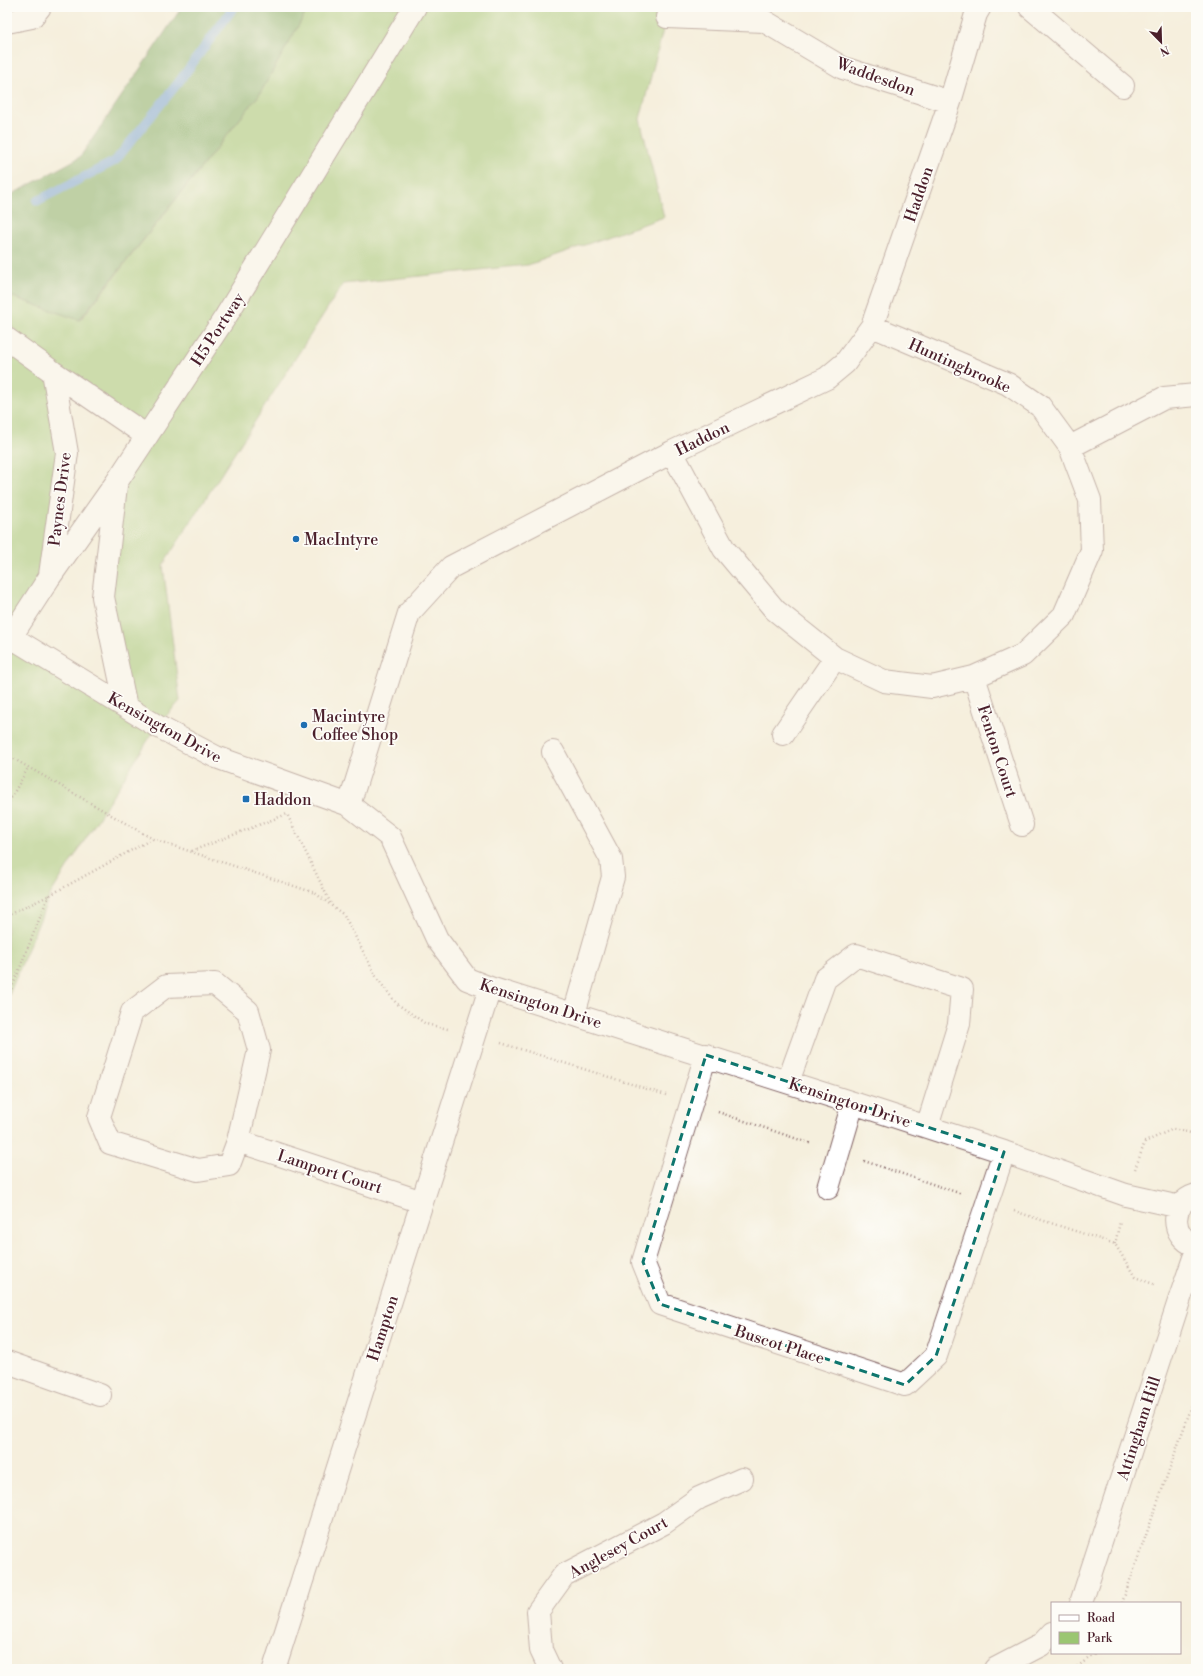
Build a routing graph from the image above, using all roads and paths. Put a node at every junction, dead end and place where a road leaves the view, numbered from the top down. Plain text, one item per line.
1 (40, 7) edge
2 (415, 7) edge
3 (980, 7) edge
4 (1030, 7) edge
5 (667, 17) dead end
6 (7, 22) edge
7 (1122, 86) dead end
8 (950, 102) junction
9 (872, 326) junction
10 (7, 339) edge
11 (53, 372) junction
12 (1196, 395) edge
13 (147, 436) junction
14 (1070, 447) junction
15 (672, 452) junction
16 (116, 483) junction
17 (49, 578) junction
18 (9, 640) edge
19 (835, 658) junction
20 (974, 677) junction
21 (126, 707) junction
22 (783, 734) dead end
23 (553, 752) dead end
24 (28, 768) dead end
25 (7, 805) edge
26 (349, 805) junction
27 (1022, 825) dead end
28 (153, 839) dead end
29 (192, 851) dead end
30 (50, 895) junction
31 (333, 906) dead end
32 (7, 916) edge
33 (490, 988) junction
34 (7, 1000) edge
35 (574, 1014) junction
36 (706, 1055) junction
37 (788, 1082) junction
38 (852, 1103) junction
39 (927, 1127) junction
40 (238, 1141) junction
41 (1004, 1152) junction
42 (828, 1188) dead end
43 (1188, 1201) edge
44 (422, 1202) junction
45 (1196, 1246) edge
46 (1196, 1252) edge
47 (7, 1362) edge
48 (1196, 1394) edge
49 (100, 1395) dead end
50 (742, 1479) dead end
51 (1081, 1602) edge
52 (1122, 1602) edge
53 (1051, 1634) edge
54 (1095, 1654) edge
55 (274, 1669) edge
56 (550, 1669) edge
57 (995, 1669) edge
58 (1074, 1669) edge

1 - 6 street
2 - 13 street, H5 Portway
3 - 8 street, Haddon
4 - 7 street
5 - 8 street, Waddesdon
8 - 9 street, Haddon
9 - 14 street, Huntingbrooke
9 - 15 street, Haddon
10 - 11 street
11 - 13 street
11 - 17 street, Paynes Drive
12 - 14 street
13 - 16 street, H5 Portway
14 - 20 street, Huntingbrooke
15 - 19 street, Huntingbrooke
15 - 26 street, Haddon
16 - 17 street, H5 Portway
16 - 21 street
17 - 18 street, H5 Portway
18 - 21 street, Kensington Drive
19 - 20 street, Huntingbrooke
19 - 22 street
20 - 27 street, Fenton Court
21 - 26 street, Kensington Drive
23 - 35 street
24 - 25 path
26 - 33 street, Kensington Drive
28 - 30 path
29 - 31 path
30 - 32 path
30 - 34 path
33 - 35 street, Kensington Drive
33 - 44 street, Hampton
35 - 36 street, Kensington Drive
36 - 37 street, Kensington Drive
36 - 41 street, Buscot Place
37 - 38 street, Kensington Drive
37 - 39 street
38 - 39 street, Kensington Drive
38 - 42 street
39 - 41 street, Kensington Drive
40 - 40 street
40 - 44 street, Lamport Court
41 - 43 street, Kensington Drive
43 - 45 street
44 - 55 street, Hampton
46 - 51 street, Attingham Hill
47 - 49 street
48 - 52 path
50 - 56 street, Anglesey Court
53 - 57 street
54 - 58 path

